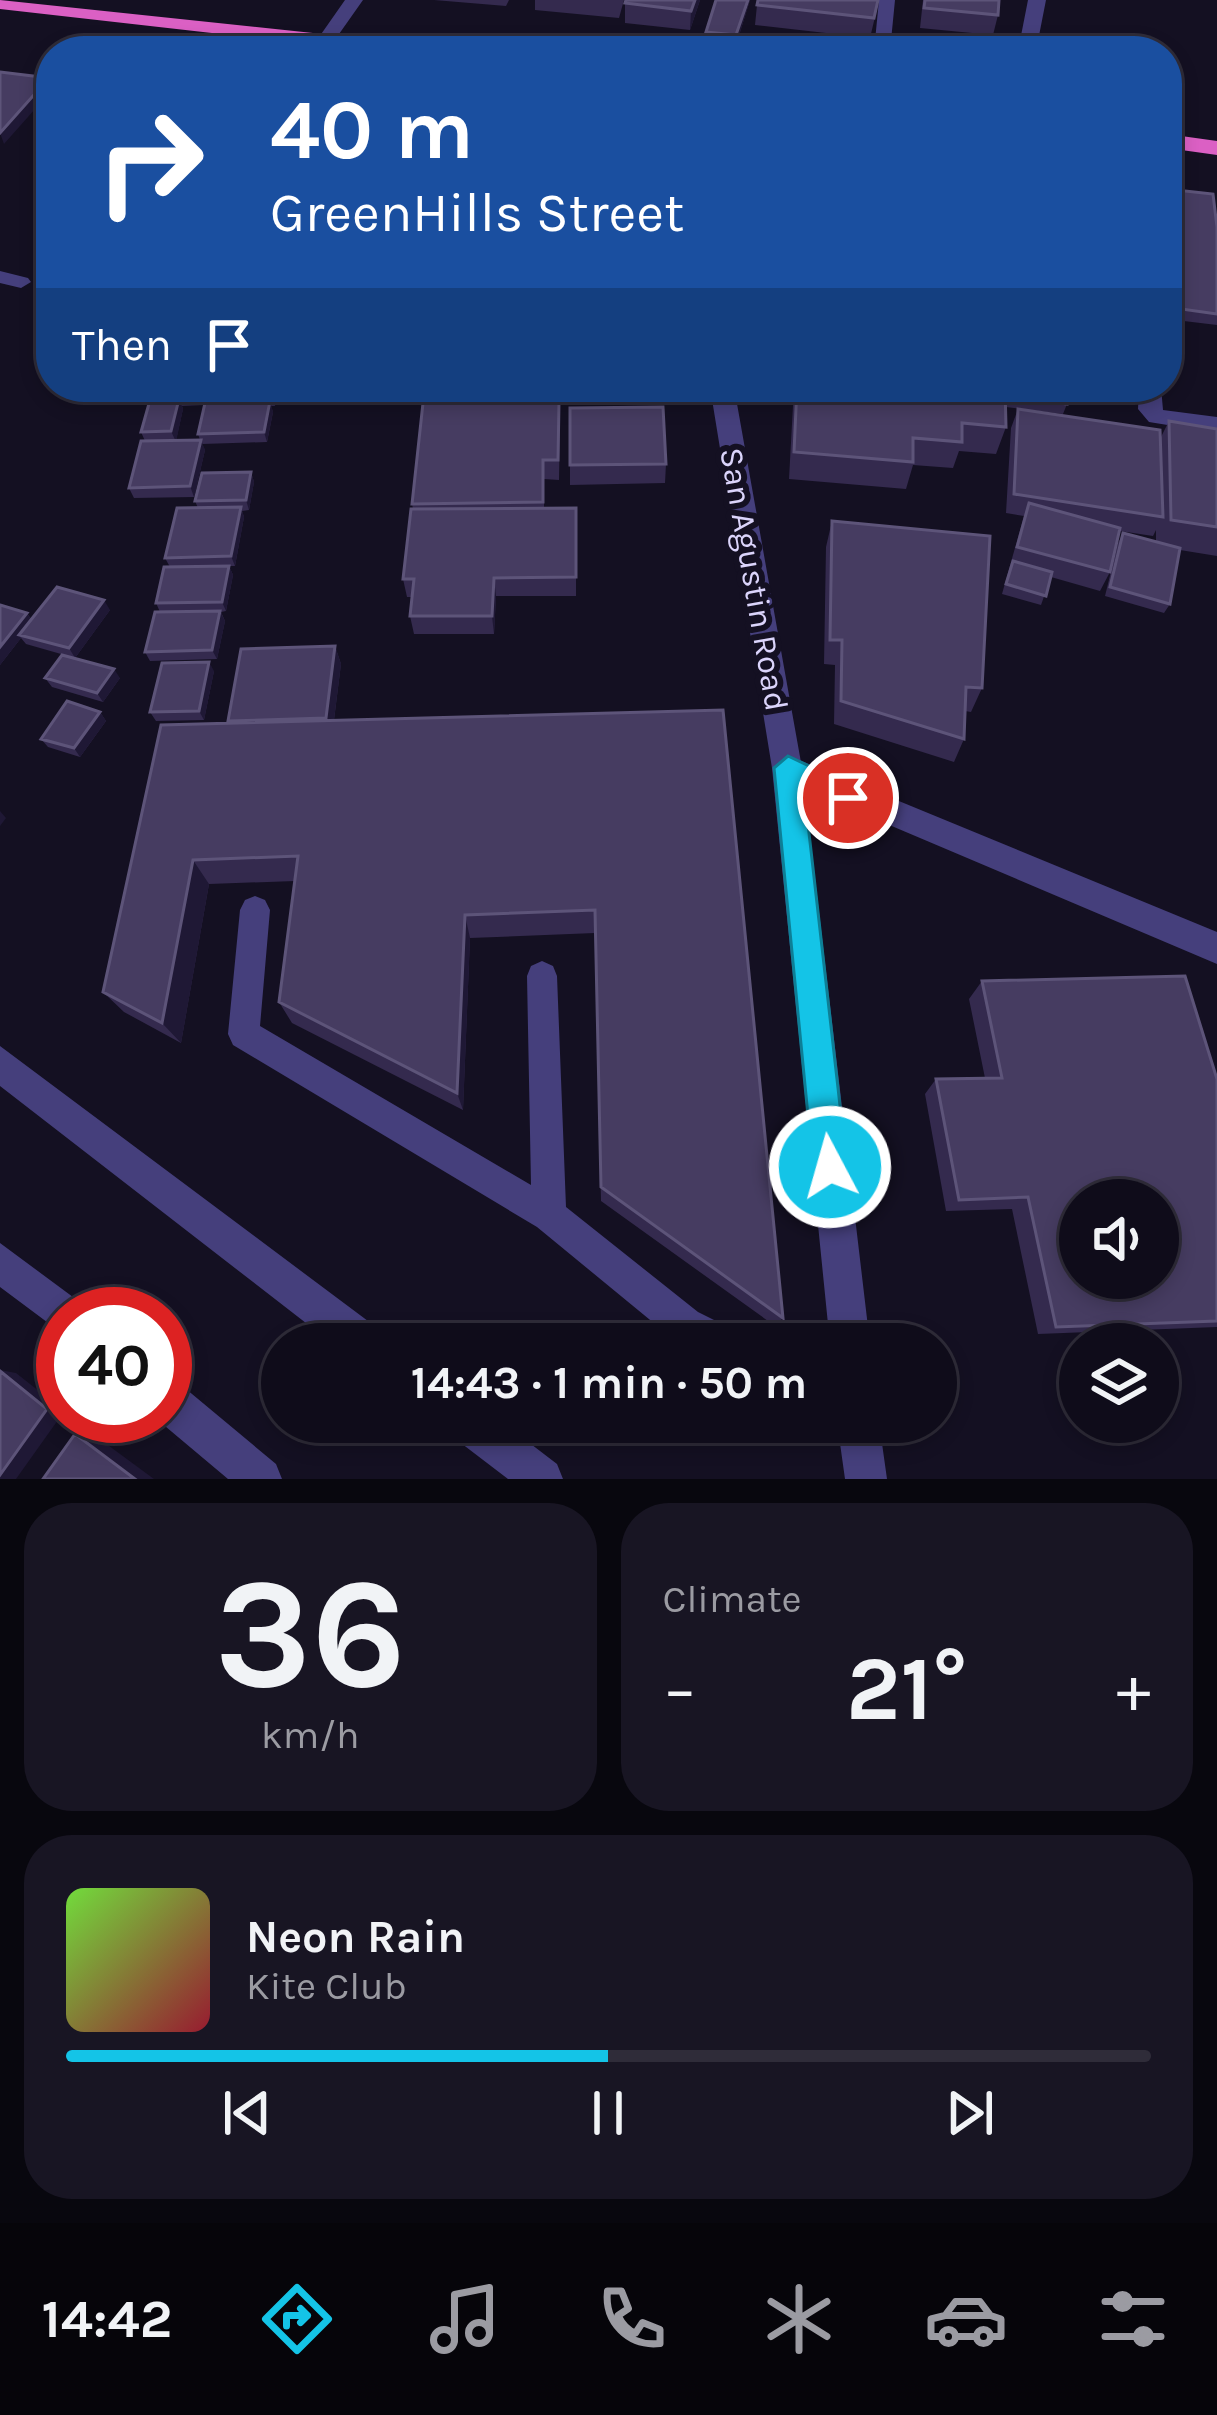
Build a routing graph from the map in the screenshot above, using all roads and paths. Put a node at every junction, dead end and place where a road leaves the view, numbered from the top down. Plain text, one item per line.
1 (355, 0) edge
2 (887, 0) edge
3 (1036, 0) edge
4 (14, 3) edge
5 (292, 36) edge
6 (329, 36) edge
7 (883, 36) edge
8 (1030, 36) edge
9 (1182, 144) edge
10 (1217, 148) edge
11 (725, 402) edge
12 (1149, 402) edge
13 (1217, 425) edge
14 (788, 768) junction
15 (255, 910) edge
16 (1217, 948) edge
17 (542, 976) dead end
18 (0, 1064) edge
19 (549, 1214) junction
20 (0, 1262) edge
21 (36, 1292) edge
22 (339, 1323) edge
23 (684, 1323) edge
24 (848, 1323) edge
25 (192, 1422) edge
26 (495, 1443) edge
27 (861, 1443) edge
28 (261, 1479) edge
29 (542, 1479) edge
30 (866, 1479) edge

1 - 6 street
2 - 7 lane
3 - 8 street
4 - 5 highway
9 - 10 highway
11 - 14 street, San Agustin Road
12 - 13 lane
14 - 16 street
14 - 24 street, San Agustin Road
15 - 19 lane
17 - 19 lane
18 - 22 street
19 - 23 lane
20 - 21 street
25 - 28 street
26 - 29 street
27 - 30 street

